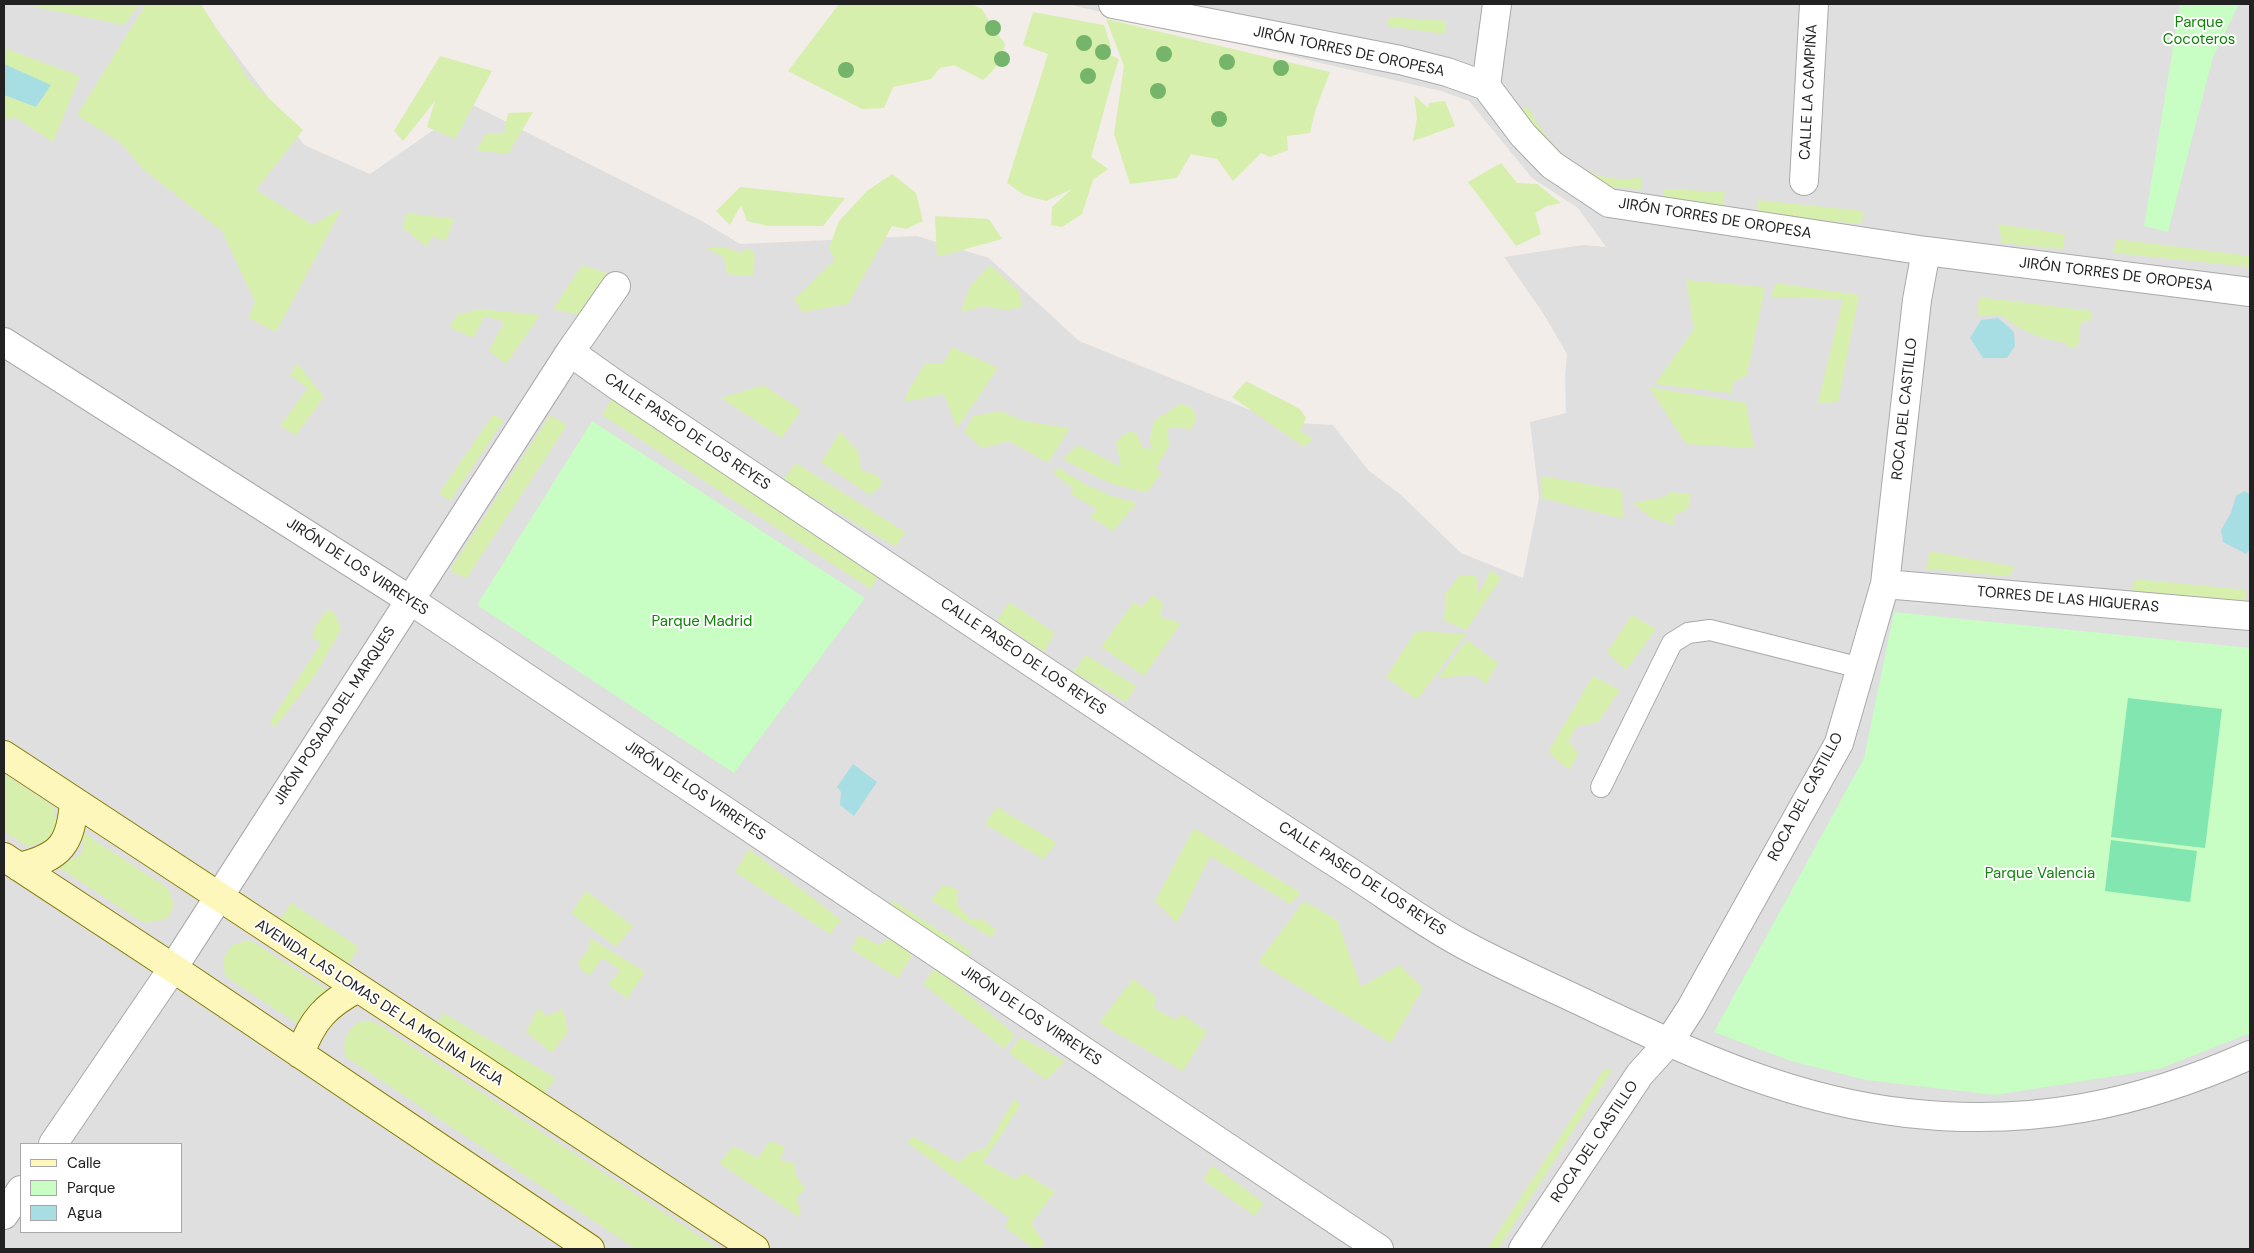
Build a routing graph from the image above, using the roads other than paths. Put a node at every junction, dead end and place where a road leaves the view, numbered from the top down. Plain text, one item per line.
1 (1113, 4) edge
2 (1497, 4) edge
3 (1814, 4) edge
4 (1486, 86) junction
5 (1804, 181) dead end
6 (1926, 251) junction
7 (616, 286) dead end
8 (2250, 292) edge
9 (4, 342) edge
10 (570, 352) junction
11 (1885, 584) junction
12 (410, 600) junction
13 (2250, 616) edge
14 (1861, 668) junction
15 (4, 755) edge
16 (1601, 787) dead end
17 (74, 801) junction
18 (11, 862) edge
19 (218, 897) junction
20 (173, 968) junction
21 (358, 988) junction
22 (1669, 1042) junction
23 (300, 1054) junction
24 (2250, 1055) edge
25 (53, 1143) edge
26 (20, 1191) edge
27 (4, 1215) edge
28 (590, 1249) edge
29 (755, 1249) edge
30 (1379, 1249) edge
31 (1523, 1249) edge

1 - 4 street, JIRÓN TORRES DE OROPESA
2 - 4 street
3 - 5 street, CALLE LA CAMPIÑA
4 - 6 street, JIRÓN TORRES DE OROPESA
6 - 8 street, JIRÓN TORRES DE OROPESA
6 - 11 street, ROCA DEL CASTILLO
7 - 10 street, JIRÓN POSADA DEL MARQUES
9 - 12 street, JIRÓN DE LOS VIRREYES
10 - 12 street, JIRÓN POSADA DEL MARQUES
10 - 22 street, CALLE PASEO DE LOS REYES
11 - 13 street, TORRES DE LAS HIGUERAS
11 - 14 street, ROCA DEL CASTILLO
12 - 19 street, JIRÓN POSADA DEL MARQUES
12 - 30 street, JIRÓN DE LOS VIRREYES
14 - 16 lane
14 - 22 street, ROCA DEL CASTILLO
15 - 17 street, AVENIDA LAS LOMAS DE LA MOLINA VIEJA
17 - 18 street
17 - 19 street, AVENIDA LAS LOMAS DE LA MOLINA VIEJA
18 - 20 street
19 - 20 street, JIRÓN POSADA DEL MARQUES
19 - 21 street, AVENIDA LAS LOMAS DE LA MOLINA VIEJA
20 - 23 street
20 - 25 street, JIRÓN POSADA DEL MARQUES
21 - 23 street
21 - 29 street, AVENIDA LAS LOMAS DE LA MOLINA VIEJA
22 - 24 street, CALLE PASEO DE LOS REYES
22 - 31 street, ROCA DEL CASTILLO
23 - 28 street
26 - 27 street

